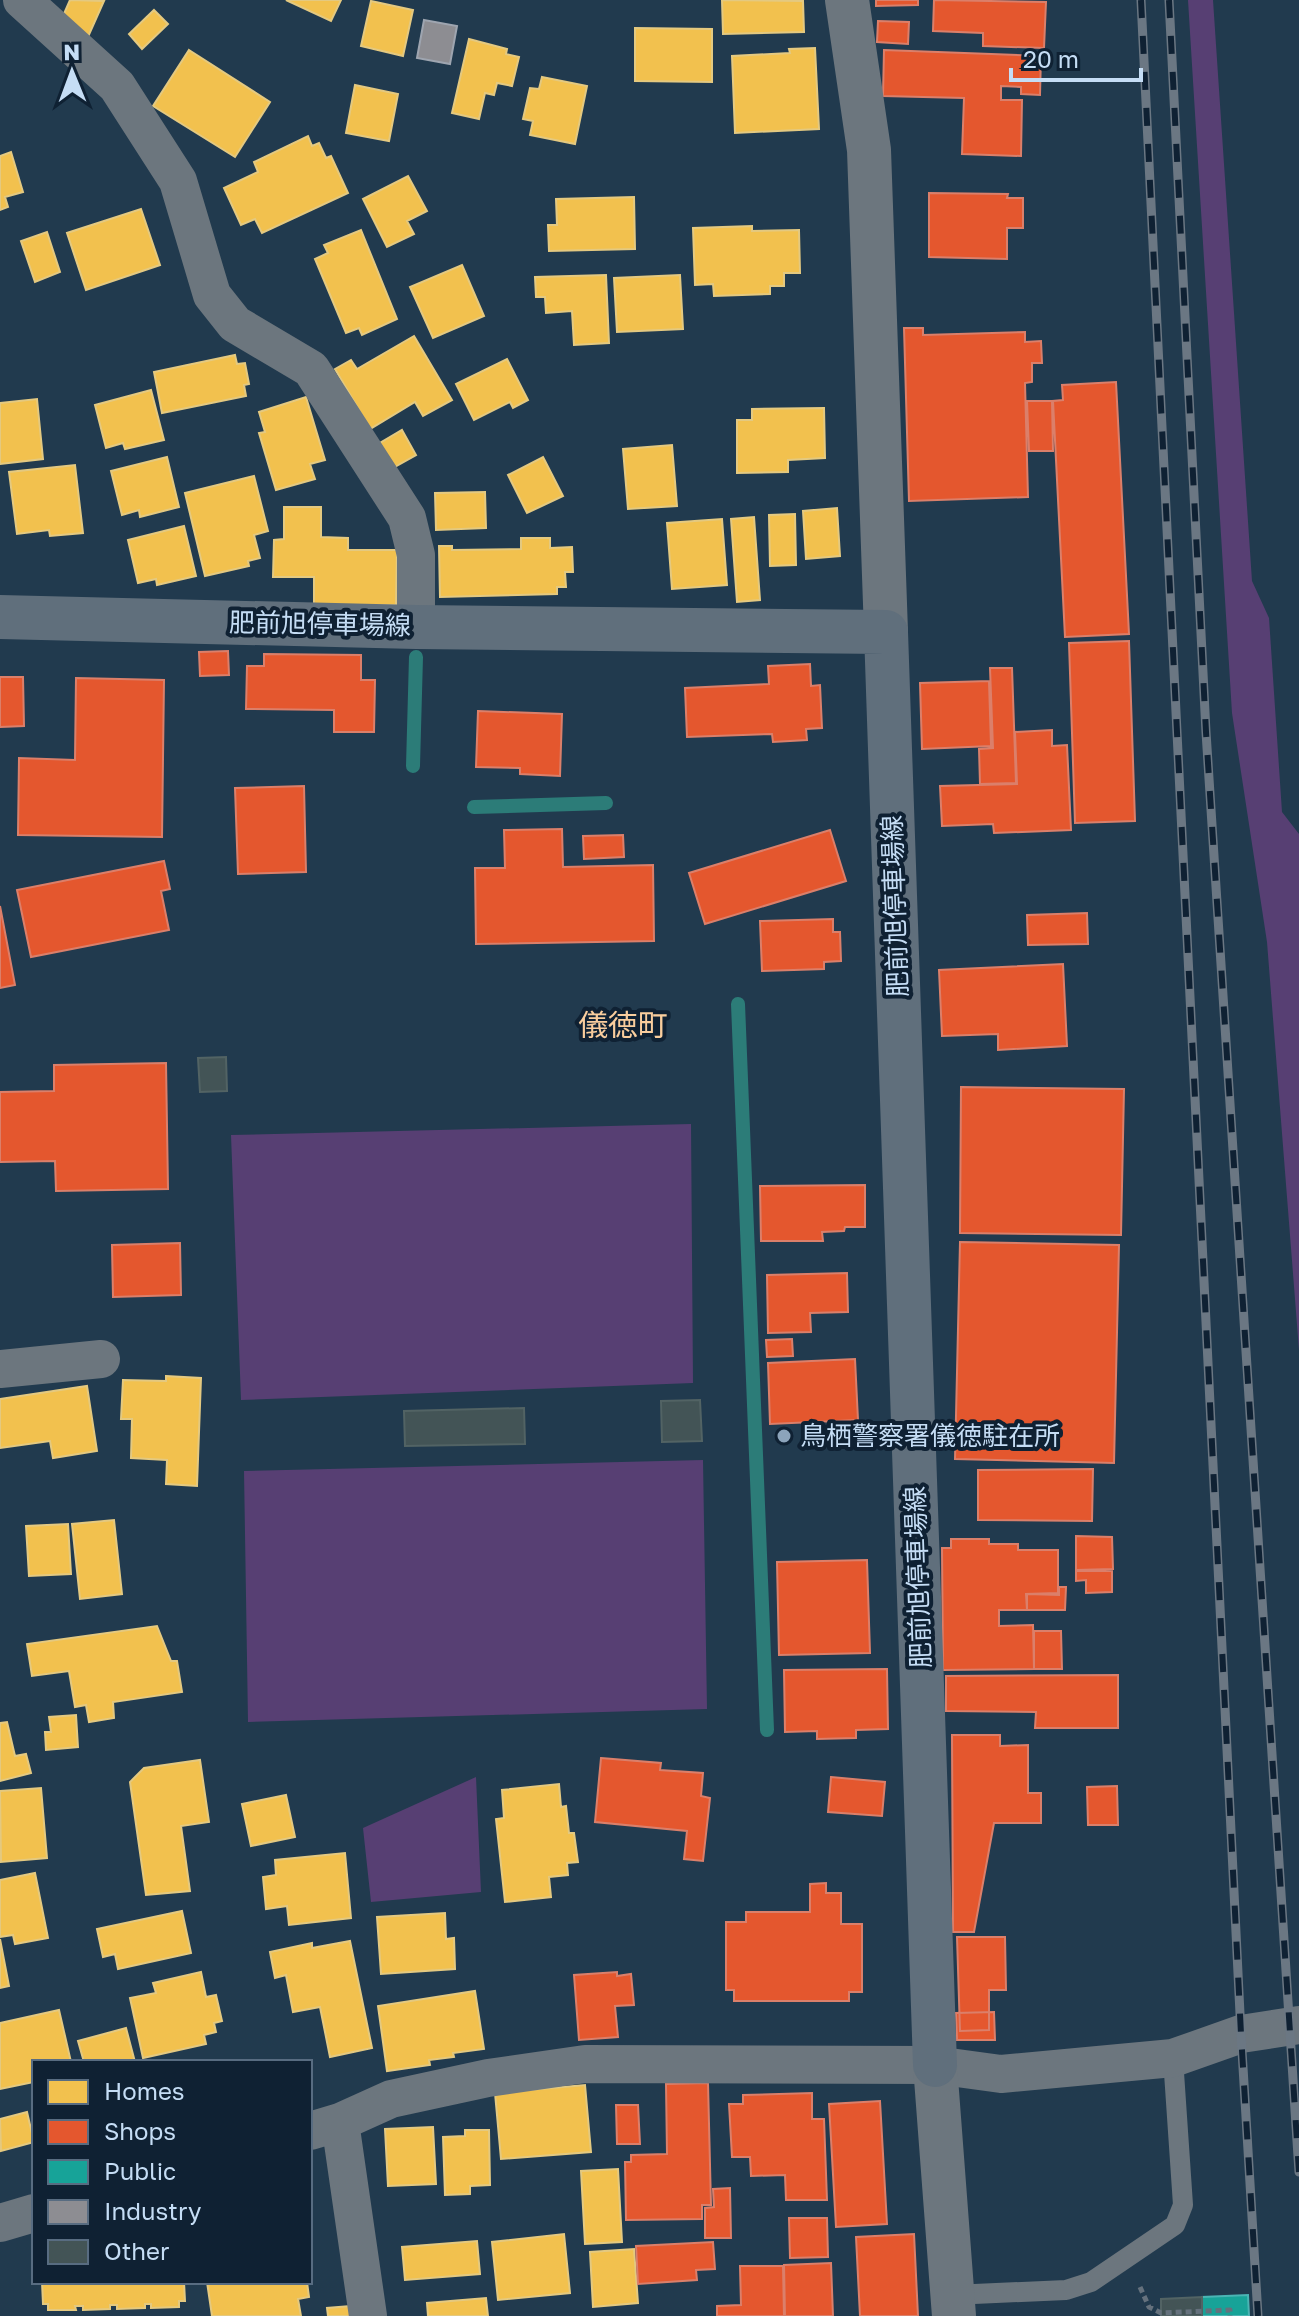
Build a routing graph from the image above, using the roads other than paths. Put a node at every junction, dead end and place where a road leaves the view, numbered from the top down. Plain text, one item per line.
1 (22, 0) edge
2 (847, 0) edge
3 (0, 617) edge
4 (416, 627) junction
5 (886, 632) junction
6 (101, 1359) dead end
7 (0, 1369) edge
8 (1299, 2025) edge
9 (1173, 2058) junction
10 (935, 2065) junction
11 (325, 2127) edge
12 (32, 2214) edge
13 (0, 2223) edge
14 (953, 2305) edge
15 (368, 2316) edge

1 - 4 street
2 - 5 street
3 - 4 main road, 肥前旭停車場線
4 - 5 main road, 肥前旭停車場線
5 - 10 main road, 肥前旭停車場線
6 - 7 street
8 - 9 street
9 - 10 street
9 - 14 lane
10 - 11 street
10 - 14 street
11 - 15 street
12 - 13 street

